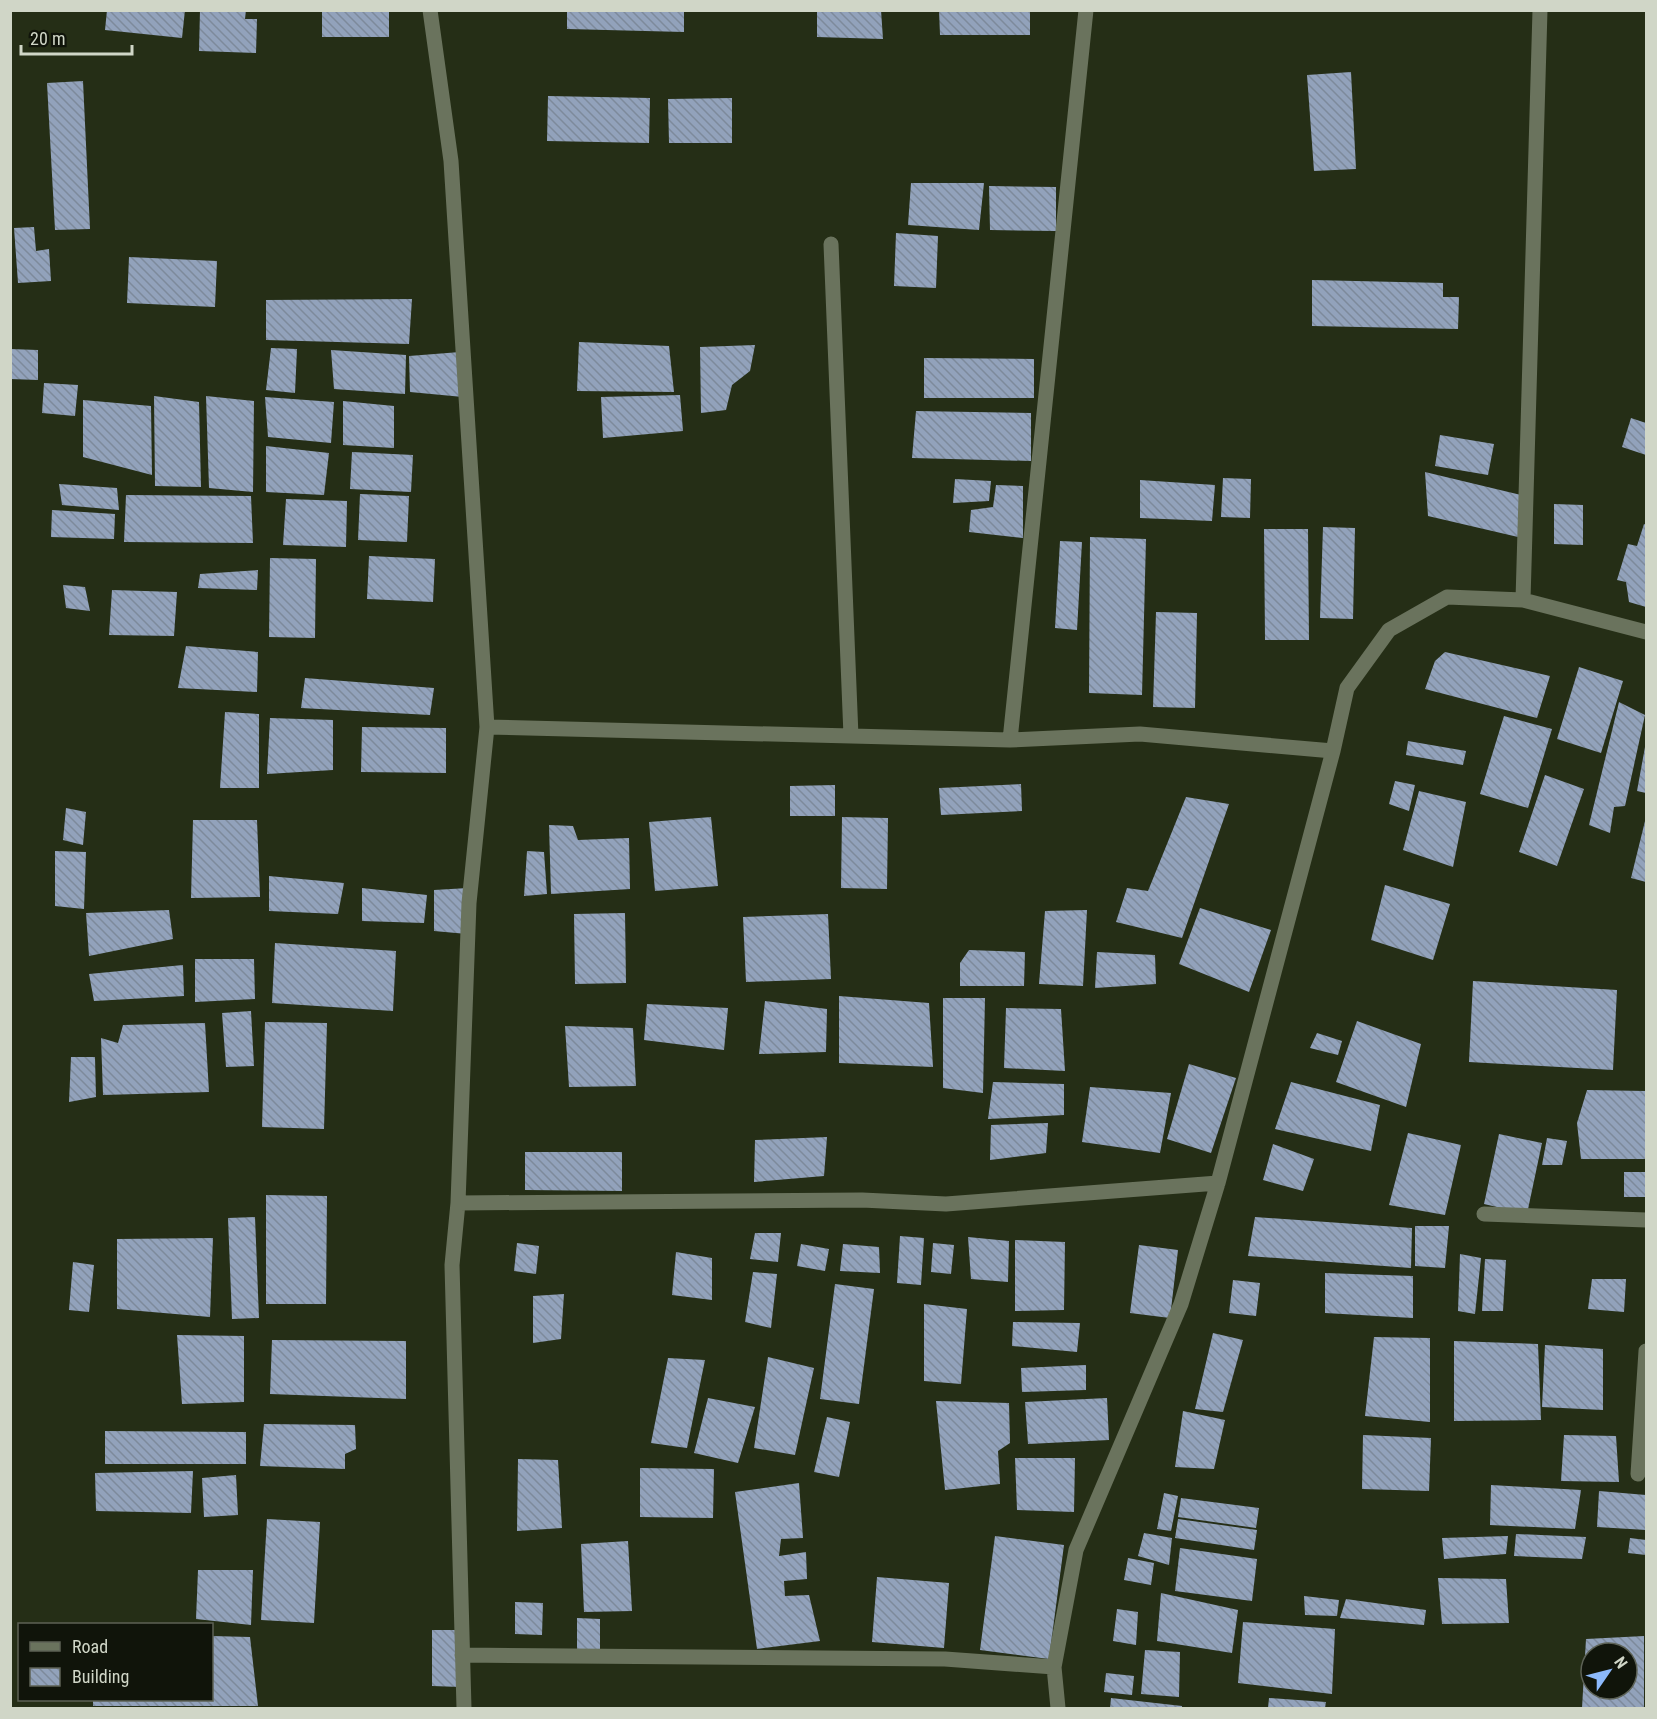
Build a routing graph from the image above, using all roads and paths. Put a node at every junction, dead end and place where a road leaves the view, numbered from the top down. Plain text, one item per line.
1 (430, 10) edge
2 (1086, 10) edge
3 (1540, 10) edge
4 (831, 244) dead end
5 (1523, 600) junction
6 (1647, 632) edge
7 (488, 727) junction
8 (851, 736) junction
9 (1010, 740) junction
10 (1333, 751) junction
11 (1218, 1183) junction
12 (458, 1203) junction
13 (1484, 1214) dead end
14 (1647, 1220) edge
15 (1647, 1351) edge
16 (1638, 1474) dead end
17 (462, 1654) junction
18 (1054, 1667) junction
19 (464, 1708) edge
20 (1058, 1708) edge

1 - 7 street
2 - 9 street
3 - 5 street
4 - 8 street
5 - 6 street
5 - 10 street
7 - 8 street
7 - 12 street
8 - 9 street
9 - 10 street
10 - 11 street
11 - 12 street
11 - 18 street
12 - 17 street
13 - 14 street
15 - 16 street
17 - 18 street
17 - 19 street
18 - 20 street

